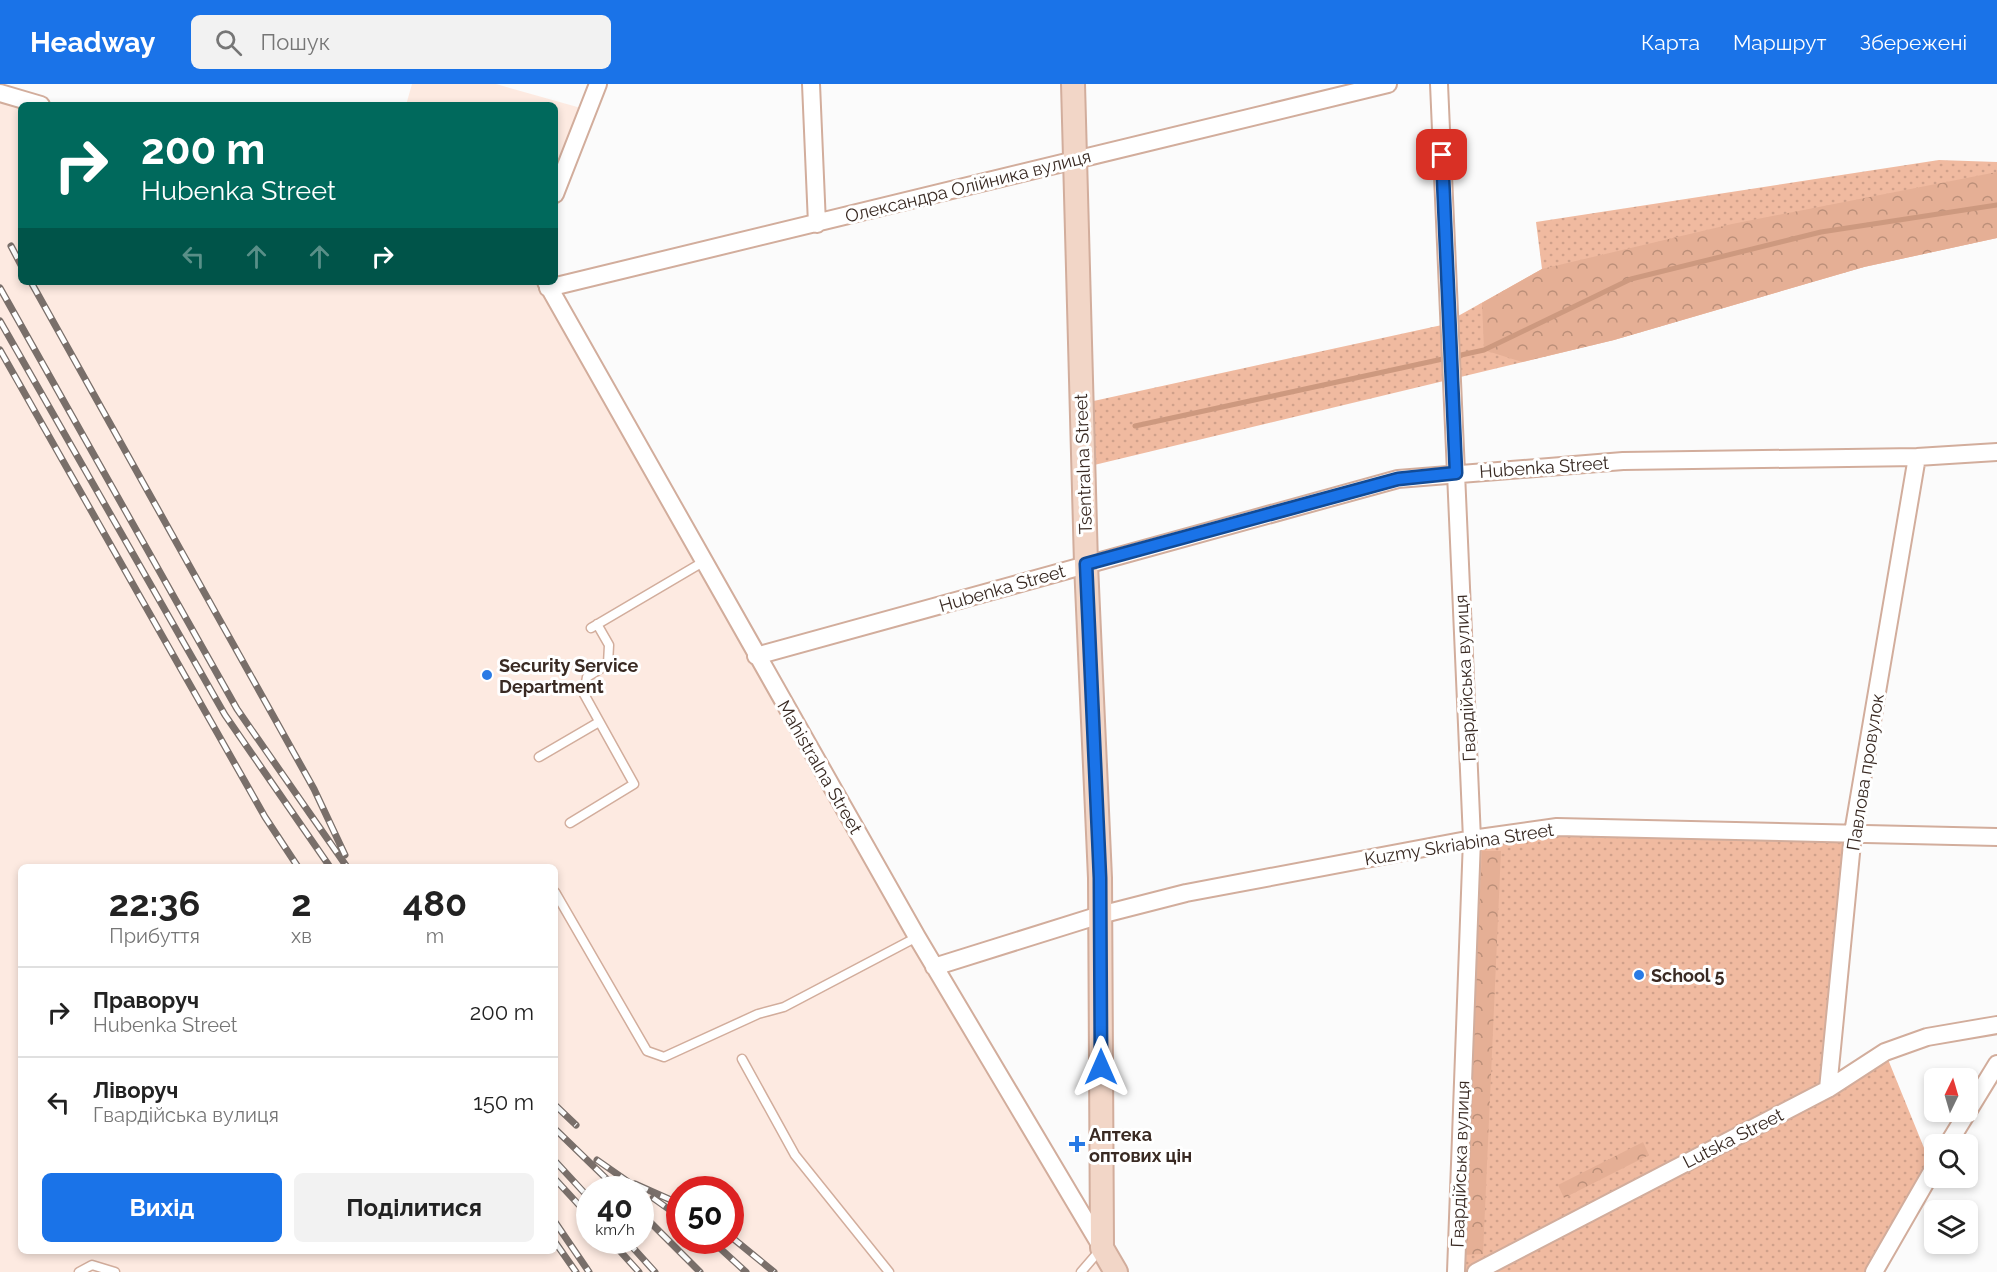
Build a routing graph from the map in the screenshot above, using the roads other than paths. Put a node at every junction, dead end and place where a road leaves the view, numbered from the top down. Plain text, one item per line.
1 (598, 84) edge
2 (811, 84) edge
3 (1073, 84) edge
4 (1388, 84) edge
5 (1439, 84) edge
6 (0, 93) edge
7 (31, 102) edge
8 (1075, 159) junction
9 (558, 186) edge
10 (817, 224) junction
11 (558, 283) edge
12 (547, 285) edge
13 (1997, 452) edge
14 (1917, 457) junction
15 (1456, 473) junction
16 (703, 562) junction
17 (1086, 564) junction
18 (756, 656) junction
19 (599, 722) junction
20 (539, 757) dead end
21 (570, 824) dead end
22 (1853, 833) junction
23 (1997, 837) edge
24 (1472, 839) junction
25 (558, 897) edge
26 (1100, 915) junction
27 (917, 937) junction
28 (934, 967) junction
29 (1997, 1025) edge
30 (742, 1059) dead end
31 (1997, 1064) edge
32 (1828, 1089) junction
33 (1954, 1134) edge
34 (1924, 1185) edge
35 (1102, 1248) junction
36 (79, 1272) edge
37 (116, 1272) edge
38 (889, 1272) edge
39 (1081, 1272) edge
40 (1116, 1272) edge
41 (1456, 1272) edge
42 (1476, 1272) edge
43 (1874, 1272) edge

1 - 9 street
2 - 10 street
3 - 8 main road, Tsentralna Street
4 - 8 street, Олександра Олійника вулиця
5 - 15 street, Гвардійська вулиця
6 - 7 street
8 - 10 street, Олександра Олійника вулиця
8 - 17 main road, Tsentralna Street
10 - 11 street, Олександра Олійника вулиця
12 - 16 street, Mahistralna Street
13 - 14 street, Hubenka Street
14 - 15 street, Hubenka Street
14 - 22 street, Павлова провулок
15 - 17 street, Hubenka Street
15 - 24 street, Гвардійська вулиця
16 - 18 street, Mahistralna Street
16 - 19 lane
17 - 18 street, Hubenka Street
17 - 26 main road, Tsentralna Street
18 - 27 street, Mahistralna Street
19 - 20 lane
19 - 21 lane
22 - 23 street, Kuzmy Skriabina Street
22 - 24 street, Kuzmy Skriabina Street
22 - 32 street, Павлова провулок
24 - 26 street, Kuzmy Skriabina Street
24 - 41 street, Гвардійська вулиця
25 - 27 lane
26 - 28 street, Kuzmy Skriabina Street
26 - 35 main road, Tsentralna Street
27 - 28 street, Mahistralna Street
28 - 35 street, Mahistralna Street
29 - 32 street, Lutska Street
30 - 38 lane
31 - 33 street
32 - 42 street, Lutska Street
34 - 43 street
35 - 39 lane
35 - 40 main road, Tsentralna Street
36 - 37 lane

